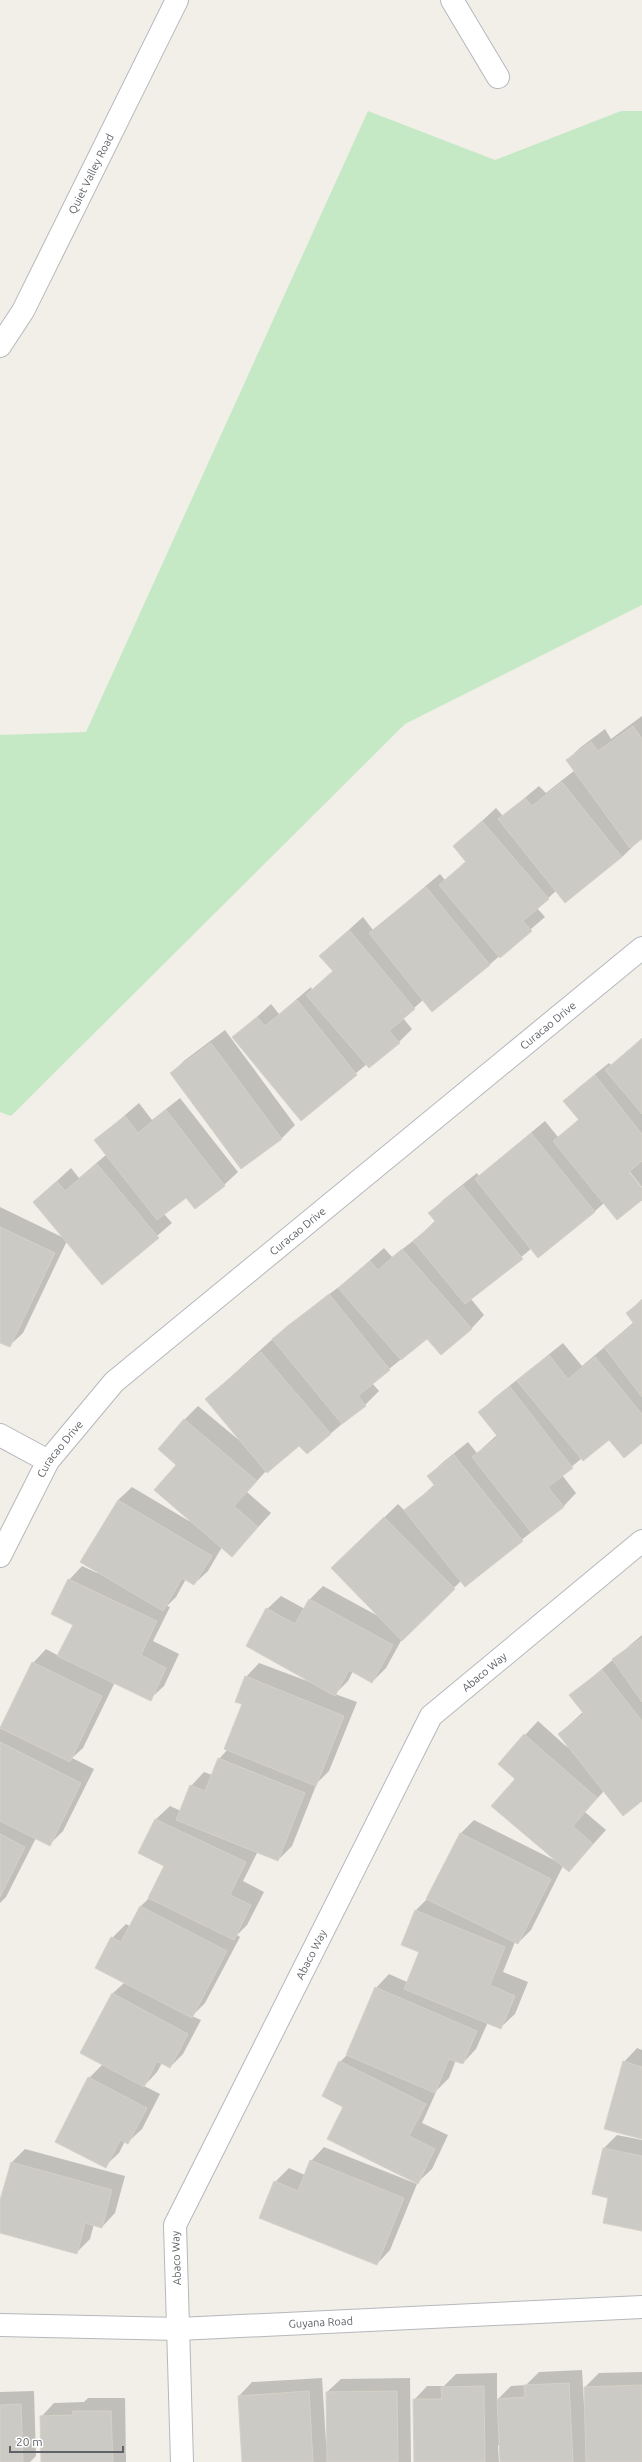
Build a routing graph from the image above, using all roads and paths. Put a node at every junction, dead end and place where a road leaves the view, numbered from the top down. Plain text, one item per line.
1 (177, 0) edge
2 (452, 0) edge
3 (498, 77) dead end
4 (0, 346) edge
5 (642, 948) edge
6 (0, 1435) edge
7 (48, 1461) junction
8 (642, 1541) edge
9 (0, 1556) edge
10 (642, 2307) edge
11 (0, 2325) edge
12 (179, 2329) junction
13 (182, 2462) edge

1 - 4 street, Quiet Valley Road
2 - 3 street
5 - 7 street, Curacao Drive
6 - 7 street
7 - 9 street, Curacao Drive
8 - 12 street, Abaco Way
10 - 12 street, Guyana Road
11 - 12 street, Guyana Road
12 - 13 street, Abaco Way

